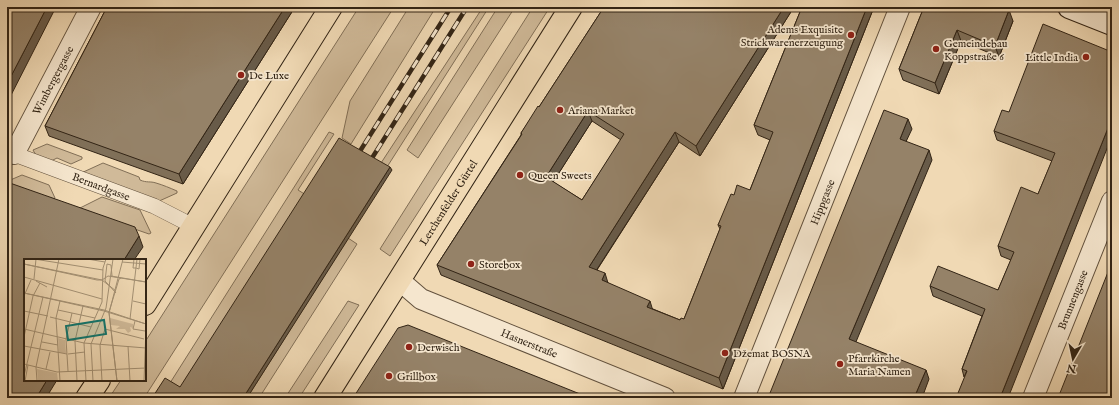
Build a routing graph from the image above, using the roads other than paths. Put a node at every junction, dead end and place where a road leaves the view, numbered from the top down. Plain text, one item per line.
1 (91, 7) edge
2 (331, 7) edge
3 (571, 7) edge
4 (900, 7) edge
5 (1069, 7) edge
6 (1112, 24) edge
7 (11, 153) edge
8 (1112, 201) edge
9 (193, 226) junction
10 (399, 280) junction
11 (146, 302) edge
12 (97, 381) edge
13 (88, 398) edge
14 (325, 398) edge
15 (665, 398) edge
16 (744, 398) edge
17 (1034, 398) edge

1 - 7 street, Wimbergergasse
2 - 9 main road
3 - 10 main road, Lerchenfelder Gürtel
4 - 16 street, Hippgasse
5 - 6 main road
7 - 9 street, Bernardgasse
8 - 17 street, Brunnengasse
9 - 11 main road
10 - 14 main road, Lerchenfelder Gürtel
10 - 15 street, Hasnerstraße
12 - 13 main road

